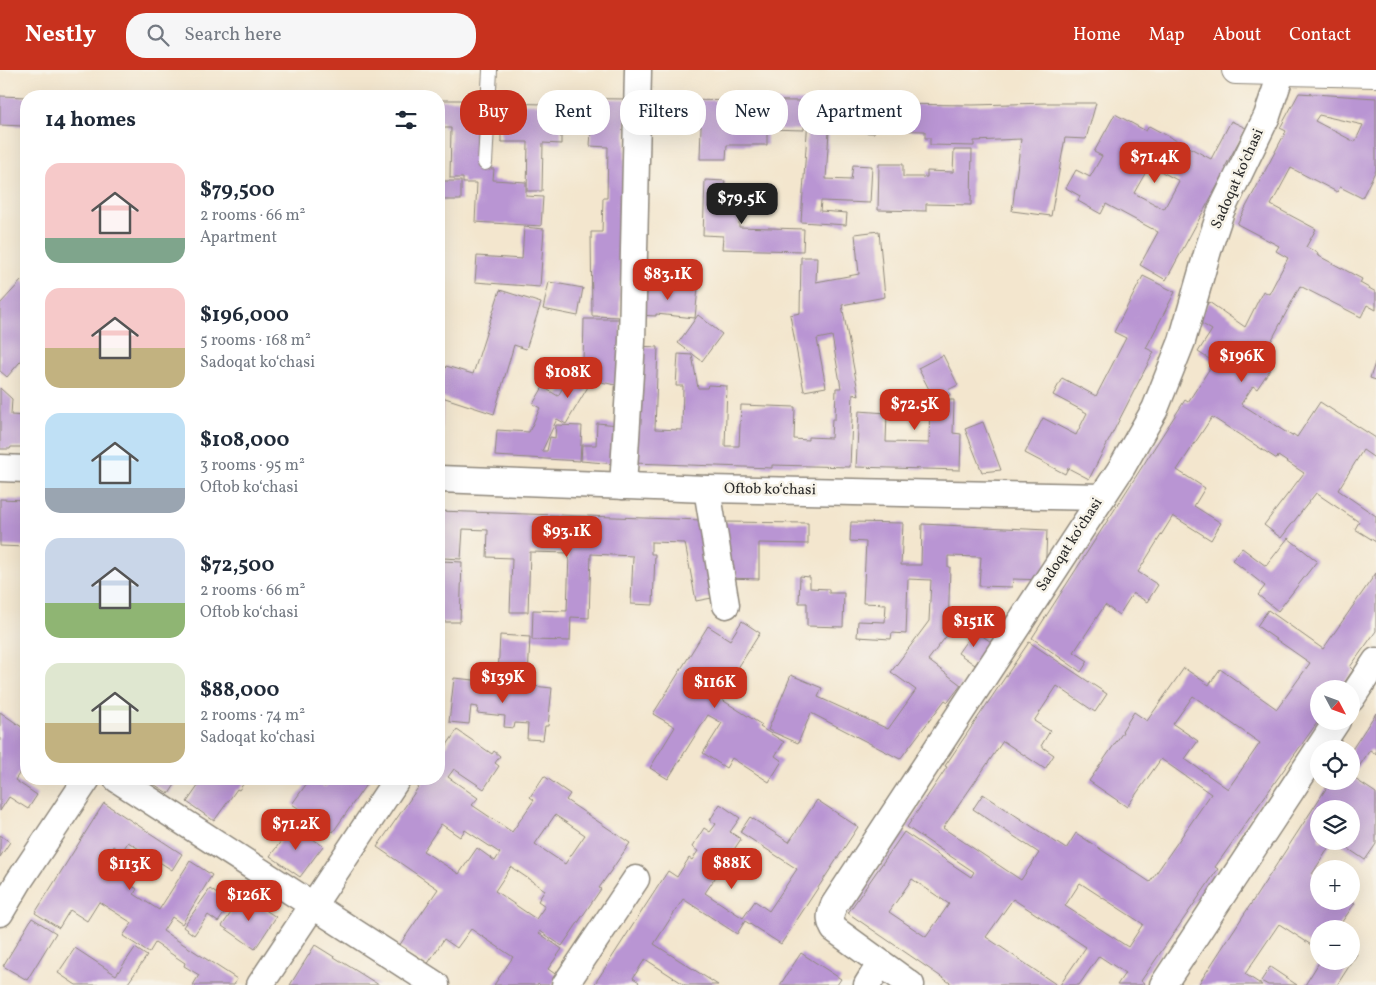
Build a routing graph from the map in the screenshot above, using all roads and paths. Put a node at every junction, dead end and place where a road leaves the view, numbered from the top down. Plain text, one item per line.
1 (490, 70) edge
2 (638, 70) edge
3 (1236, 70) edge
4 (1282, 71) junction
5 (1376, 73) edge
6 (485, 163) dead end
7 (0, 468) edge
8 (20, 468) edge
9 (445, 479) edge
10 (623, 486) junction
11 (708, 489) junction
12 (1102, 497) junction
13 (726, 605) dead end
14 (1376, 662) edge
15 (1360, 686) edge
16 (1331, 730) edge
17 (83, 785) edge
18 (126, 785) edge
19 (392, 785) edge
20 (636, 879) dead end
21 (314, 906) junction
22 (0, 913) edge
23 (873, 974) edge
24 (260, 985) edge
25 (436, 985) edge
26 (565, 985) edge
27 (911, 985) edge
28 (1163, 985) edge

1 - 6 lane
2 - 10 street
3 - 4 street
4 - 5 street
4 - 12 street, Sadoqat koʻchasi
7 - 8 street
9 - 10 street, Oftob koʻchasi
10 - 11 street, Oftob koʻchasi
11 - 12 street, Oftob koʻchasi
11 - 13 street
12 - 23 street, Sadoqat koʻchasi
14 - 15 street
16 - 28 street
17 - 22 street
18 - 21 street
19 - 21 street
20 - 26 street
21 - 24 street
21 - 25 street
23 - 27 street, Sadoqat koʻchasi

